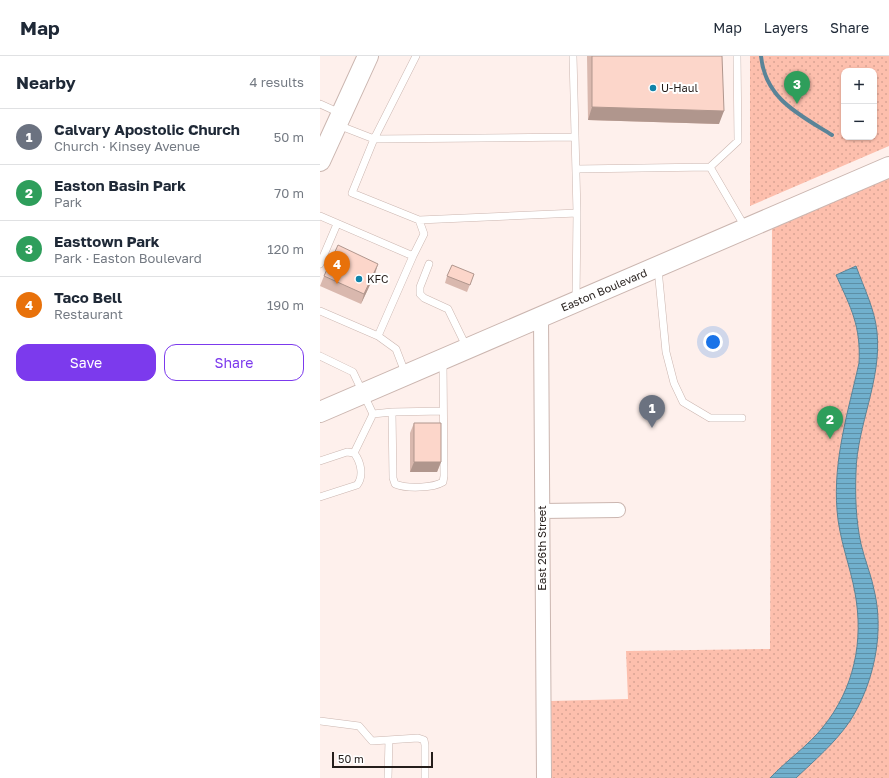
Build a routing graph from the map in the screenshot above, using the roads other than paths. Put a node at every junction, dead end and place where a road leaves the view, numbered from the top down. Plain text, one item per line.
1 (368, 56) edge
2 (416, 56) edge
3 (573, 56) edge
4 (737, 56) edge
5 (320, 104) edge
6 (339, 119) junction
7 (575, 137) junction
8 (374, 139) junction
9 (320, 161) edge
10 (710, 167) junction
11 (889, 167) edge
12 (576, 169) junction
13 (577, 213) junction
14 (320, 216) edge
15 (419, 220) junction
16 (337, 224) junction
17 (746, 229) junction
18 (413, 256) junction
19 (320, 264) edge
20 (429, 264) dead end
21 (658, 267) junction
22 (576, 302) junction
23 (320, 312) edge
24 (541, 317) junction
25 (378, 336) junction
26 (467, 349) junction
27 (320, 356) edge
28 (443, 359) junction
29 (406, 375) junction
30 (364, 392) junction
31 (443, 411) junction
32 (320, 412) edge
33 (392, 412) junction
34 (373, 414) junction
35 (742, 418) dead end
36 (354, 453) junction
37 (320, 461) edge
38 (320, 497) edge
39 (618, 510) dead end
40 (542, 511) junction
41 (320, 721) edge
42 (389, 740) junction
43 (388, 778) edge
44 (425, 778) edge
45 (544, 778) edge

1 - 6 main road
2 - 8 lane
3 - 7 lane
4 - 10 lane
5 - 6 lane
6 - 8 lane
6 - 9 main road
7 - 8 lane
7 - 12 lane
8 - 15 lane
10 - 12 lane
10 - 17 lane
11 - 17 main road, Easton Boulevard
12 - 13 lane
13 - 15 lane
13 - 22 lane
14 - 16 lane
15 - 18 lane
16 - 18 lane
16 - 19 lane
17 - 21 main road, Easton Boulevard
18 - 25 lane
20 - 26 lane
21 - 22 main road, Easton Boulevard
21 - 35 lane
22 - 24 main road, Easton Boulevard
23 - 25 lane
24 - 26 main road, Easton Boulevard
24 - 40 street, East 26th Street
25 - 29 lane
26 - 28 main road, Easton Boulevard
27 - 30 lane
28 - 29 main road, Easton Boulevard
28 - 31 lane
29 - 30 main road, Easton Boulevard
30 - 32 main road, Easton Boulevard
30 - 34 lane
31 - 33 lane
31 - 33 lane
33 - 34 lane
34 - 36 lane
36 - 37 lane
36 - 38 lane
39 - 40 street
40 - 45 street, East 26th Street
41 - 42 lane
42 - 43 lane
42 - 44 lane

